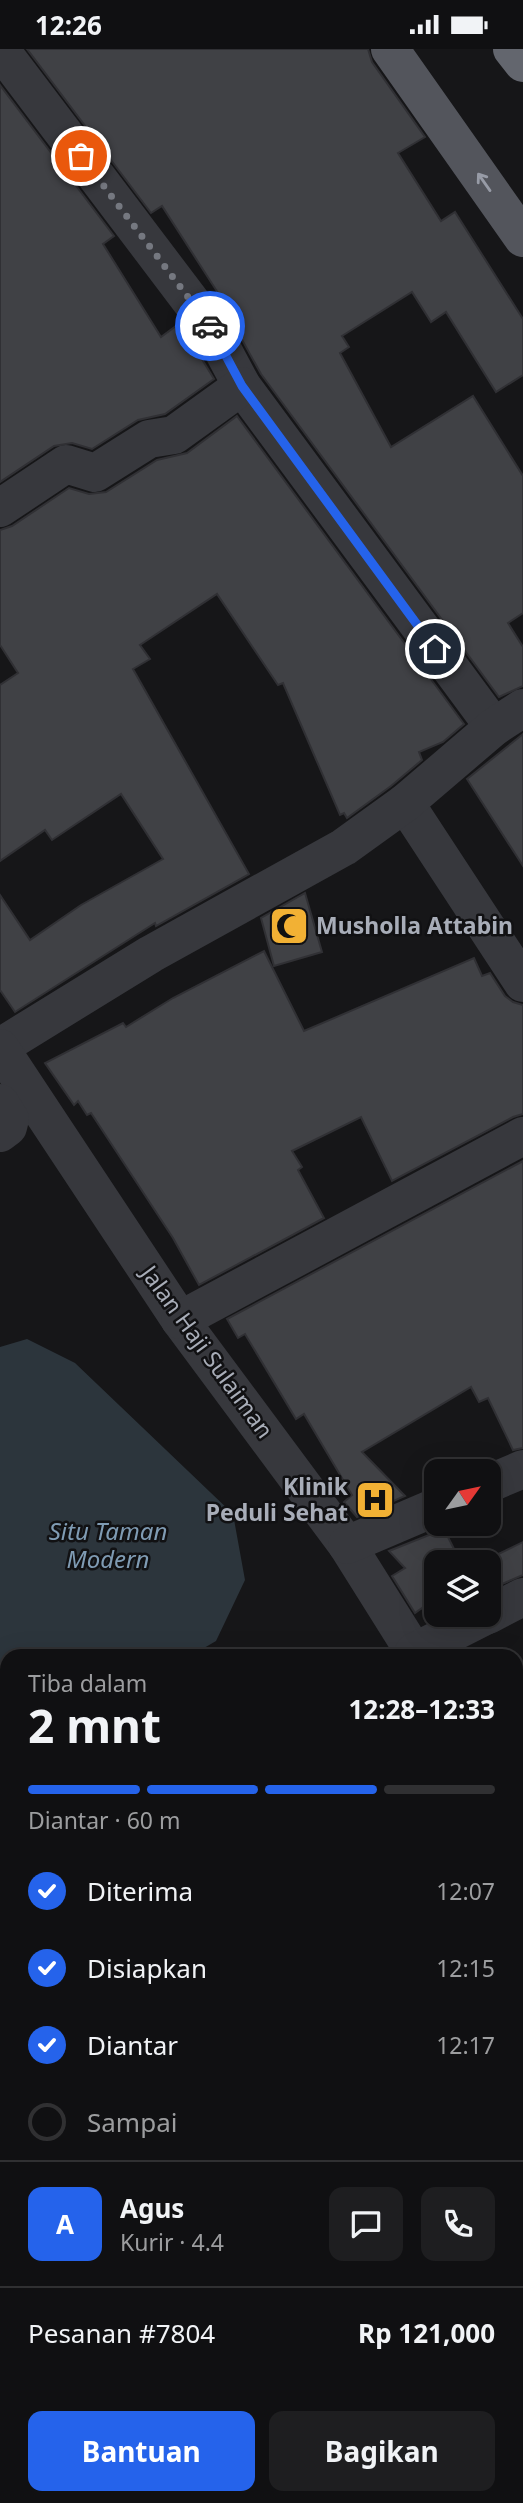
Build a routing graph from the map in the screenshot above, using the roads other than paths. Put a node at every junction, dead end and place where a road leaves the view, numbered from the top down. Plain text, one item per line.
1 (0, 49) edge
2 (390, 49) edge
3 (512, 49) edge
4 (523, 63) edge
5 (523, 237) edge
6 (242, 386) junction
7 (0, 508) edge
8 (509, 718) edge
9 (405, 803) junction
10 (523, 983) edge
11 (0, 1048) edge
12 (0, 1103) edge
13 (0, 1133) edge
14 (523, 1136) edge
15 (180, 1320) junction
16 (523, 1469) edge
17 (501, 1478) edge
18 (424, 1512) edge
19 (347, 1545) junction
20 (523, 1597) edge
21 (501, 1608) edge
22 (466, 1627) edge
23 (412, 1649) edge
24 (424, 1649) edge

1 - 6 street
5 -> 2 main road
3 - 4 highway
6 - 7 street
6 - 8 street
8 - 9 street
9 - 10 street
9 - 11 street
11 - 15 street, Jalan Haji Sulaiman
12 - 13 street
14 - 15 street
15 - 19 street, Jalan Haji Sulaiman
16 - 17 street
18 - 19 street
19 - 23 street, Jalan Haji Sulaiman
20 - 21 street
22 - 24 street

